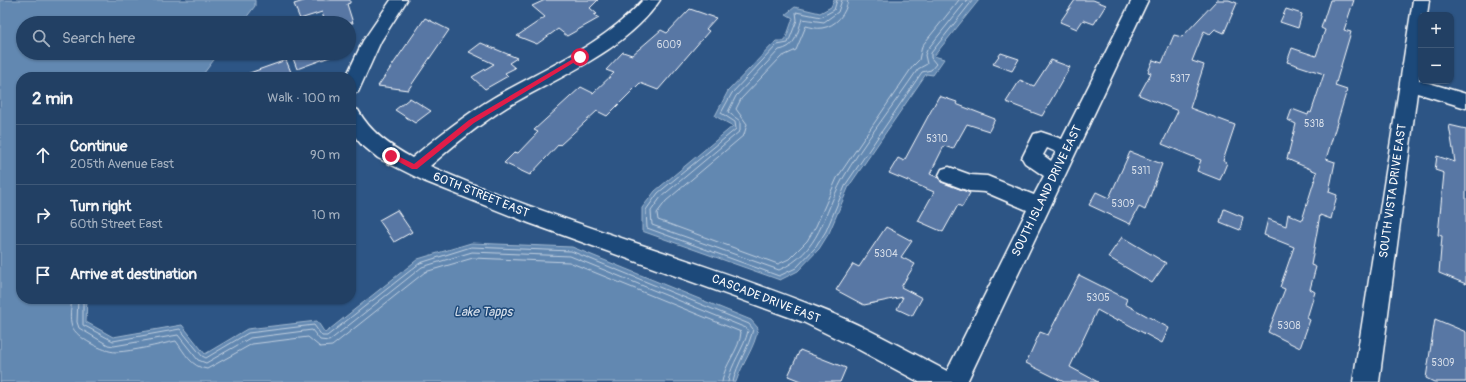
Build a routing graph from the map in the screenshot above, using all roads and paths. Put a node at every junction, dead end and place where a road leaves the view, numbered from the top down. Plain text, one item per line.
1 (399, 0) edge
2 (652, 0) edge
3 (1140, 0) edge
4 (1421, 0) edge
5 (356, 76) edge
6 (1408, 83) junction
7 (1466, 101) edge
8 (356, 124) edge
9 (1068, 148) junction
10 (415, 167) junction
11 (1056, 173) junction
12 (949, 175) dead end
13 (1040, 206) junction
14 (582, 233) joint
15 (943, 382) edge
16 (954, 382) edge
17 (1366, 382) edge

1 - 5 street
2 - 10 street
3 - 9 street, SOUTH ISLAND DRIVE EAST
4 - 6 street, SOUTH VISTA DRIVE EAST
6 - 7 street
6 - 17 street, SOUTH VISTA DRIVE EAST
8 - 10 street, 60TH STREET EAST
9 - 11 street, SOUTH ISLAND DRIVE EAST
9 - 11 street
10 - 14 street, 60TH STREET EAST
11 - 13 street, SOUTH ISLAND DRIVE EAST
12 - 13 street
13 - 16 street, SOUTH ISLAND DRIVE EAST
14 - 15 street, CASCADE DRIVE EAST

